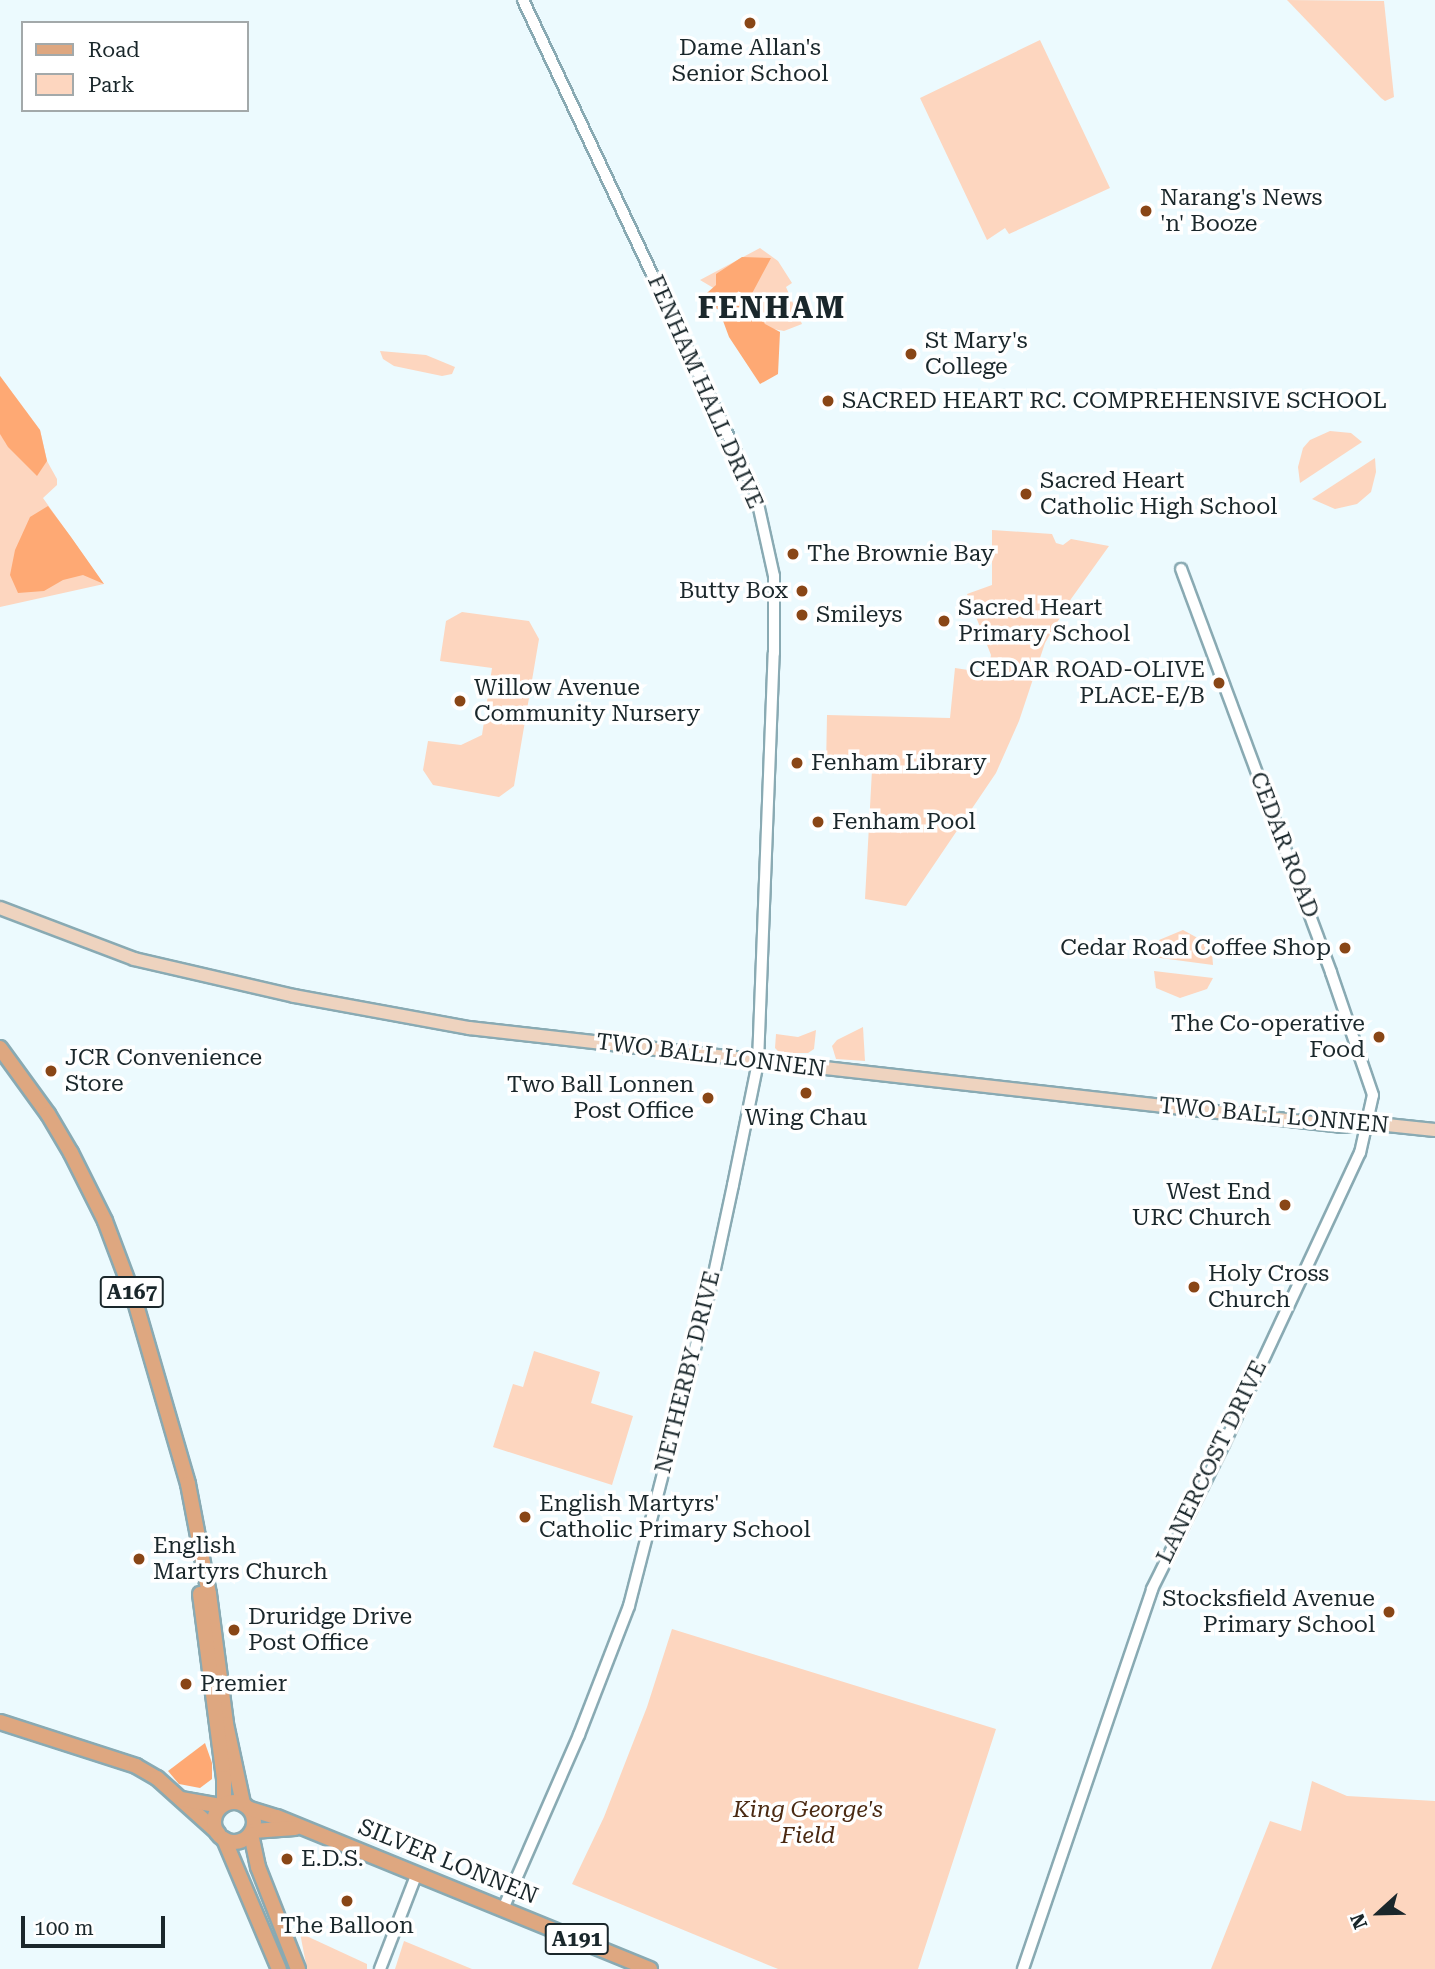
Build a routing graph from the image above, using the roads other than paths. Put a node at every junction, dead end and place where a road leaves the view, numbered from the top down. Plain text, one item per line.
1 (523, 0) edge
2 (1181, 569) dead end
3 (0, 908) edge
4 (0, 1048) edge
5 (758, 1062) junction
6 (1368, 1124) junction
7 (1435, 1130) edge
8 (201, 1562) junction
9 (0, 1722) edge
10 (180, 1799) junction
11 (222, 1805) junction
12 (247, 1806) junction
13 (306, 1829) junction
14 (252, 1832) junction
15 (221, 1836) junction
16 (417, 1873) junction
17 (503, 1909) junction
18 (279, 1969) edge
19 (298, 1969) edge
20 (380, 1969) edge
21 (650, 1969) edge
22 (1023, 1969) edge

1 - 5 street, FENHAM HALL DRIVE
2 - 6 street, CEDAR ROAD
3 - 5 main road, TWO BALL LONNEN
4 - 8 main road, A167
5 - 6 main road, TWO BALL LONNEN
5 - 17 street, NETHERBY DRIVE
6 - 7 main road, TWO BALL LONNEN
6 - 22 street, LANERCOST DRIVE
8 - 11 main road, A167
8 - 12 main road, A167
9 - 10 main road
10 - 11 main road
10 - 15 main road
11 - 12 main road
11 - 15 main road
12 - 13 main road, SILVER LONNEN / A191
12 - 14 main road
13 - 14 main road, SILVER LONNEN / A191
13 - 16 main road, SILVER LONNEN / A191
14 - 15 main road
14 - 19 main road
15 - 18 main road
16 - 17 main road, SILVER LONNEN / A191
16 - 20 street
17 - 21 main road, SILVER LONNEN / A191

